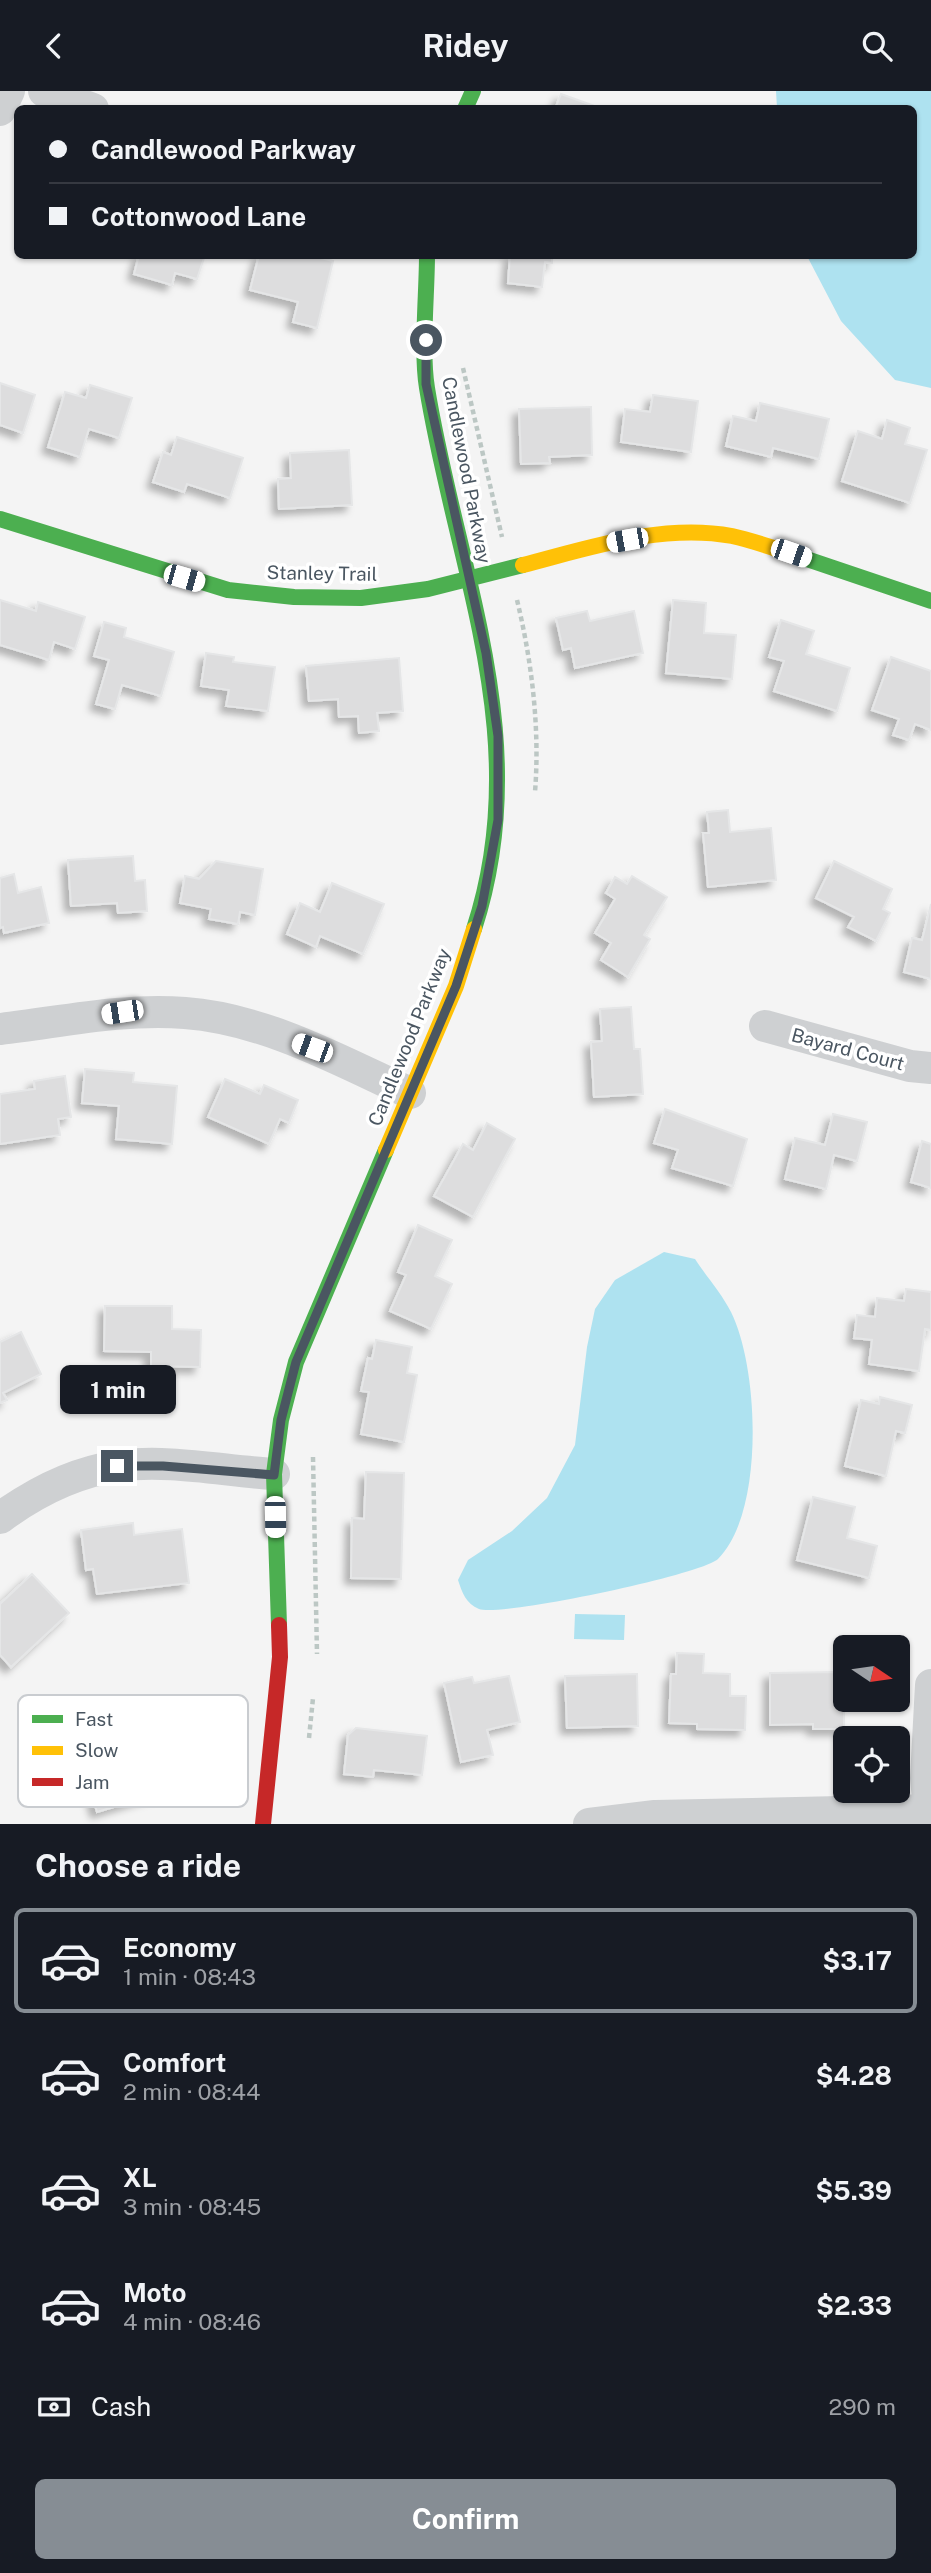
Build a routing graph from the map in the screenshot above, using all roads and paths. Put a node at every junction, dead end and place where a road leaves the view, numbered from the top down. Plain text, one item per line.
1 (9, 91) edge
2 (44, 91) edge
3 (82, 105) edge
4 (0, 110) edge
5 (427, 259) edge
6 (0, 519) edge
7 (467, 578) junction
8 (931, 601) edge
9 (765, 1026) dead end
10 (0, 1029) edge
11 (931, 1068) edge
12 (410, 1093) junction
13 (274, 1475) junction
14 (0, 1518) edge
15 (931, 1685) edge
16 (930, 1810) edge
17 (263, 1824) edge
18 (589, 1824) edge

1 - 4 street
2 - 3 street
5 - 7 street, Candlewood Parkway
6 - 7 street, Stanley Trail
7 - 8 street, Stanley Trail
7 - 12 street, Candlewood Parkway
9 - 11 street, Bayard Court
10 - 12 street
12 - 13 street, Candlewood Parkway
13 - 14 street
13 - 17 street, Candlewood Parkway
15 - 16 street
16 - 18 street

